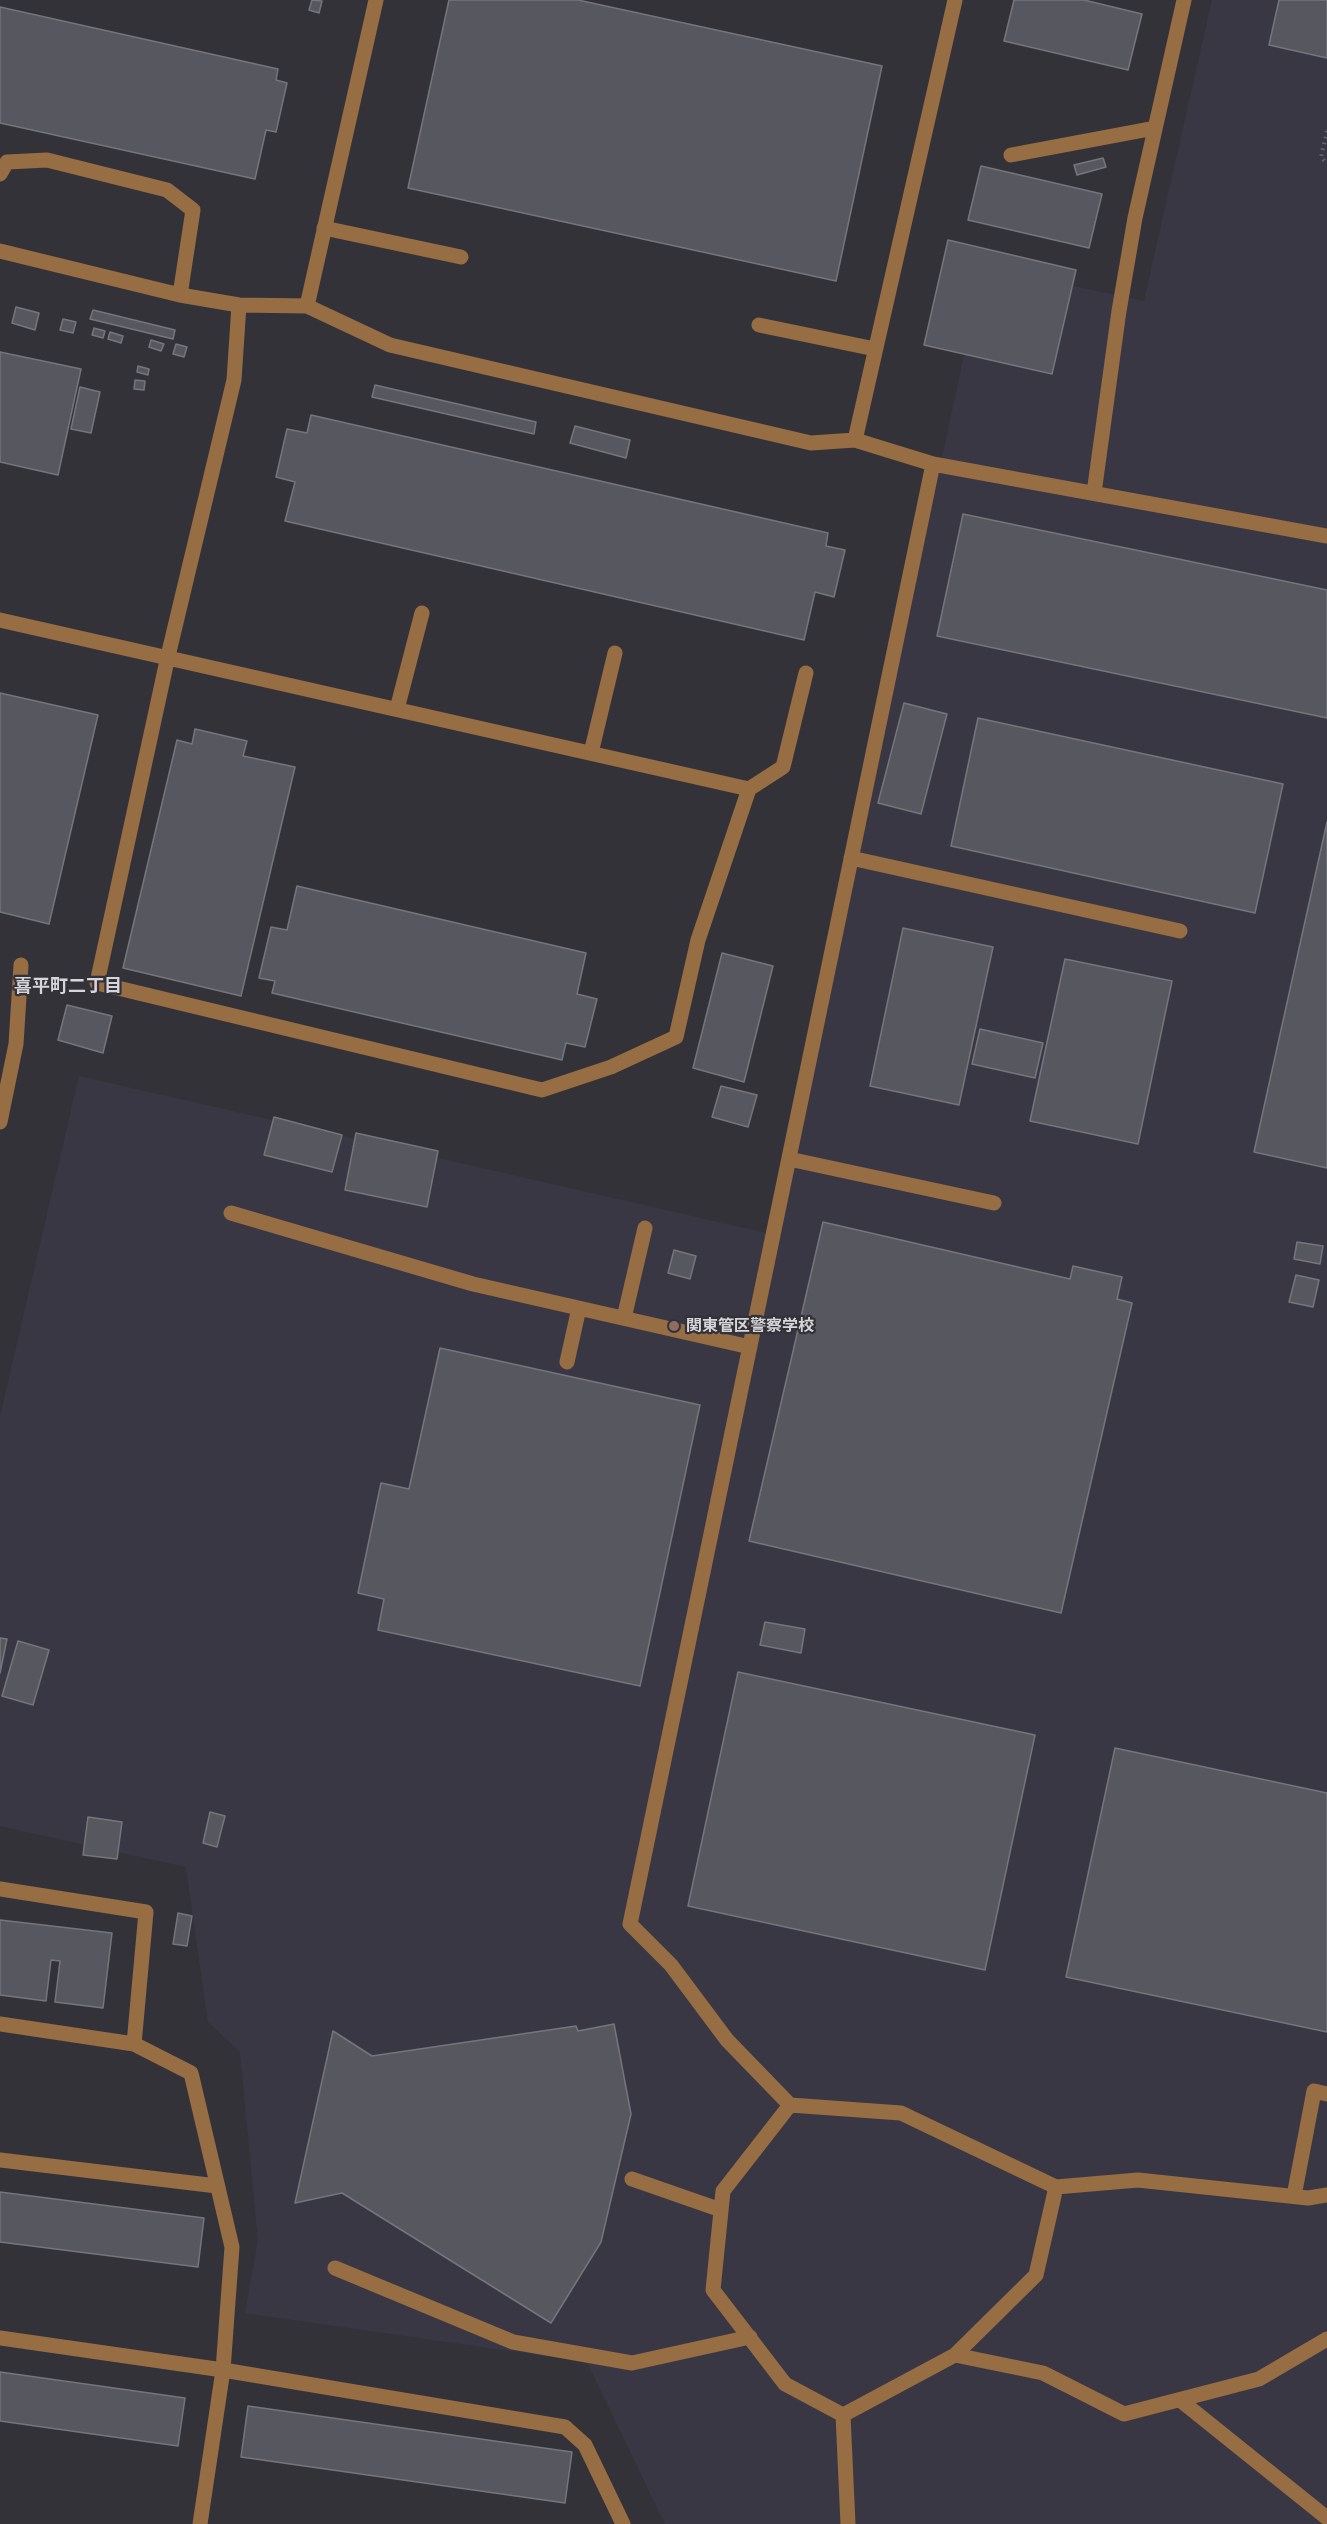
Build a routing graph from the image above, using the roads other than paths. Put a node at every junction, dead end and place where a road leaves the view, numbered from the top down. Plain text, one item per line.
1 (376, 0) edge
2 (955, 0) edge
3 (1184, 0) edge
4 (1155, 128) junction
5 (1011, 155) dead end
6 (0, 174) edge
7 (324, 228) junction
8 (0, 251) edge
9 (461, 257) dead end
10 (180, 295) junction
11 (239, 305) junction
12 (307, 306) junction
13 (759, 325) dead end
14 (875, 349) junction
15 (855, 440) junction
16 (933, 464) junction
17 (1094, 493) junction
18 (1327, 536) edge
19 (422, 613) dead end
20 (0, 620) edge
21 (615, 653) dead end
22 (168, 656) junction
23 (806, 673) dead end
24 (397, 709) junction
25 (591, 753) junction
26 (749, 789) junction
27 (851, 858) junction
28 (1180, 931) dead end
29 (21, 966) dead end
30 (0, 1122) edge
31 (789, 1158) junction
32 (994, 1203) dead end
33 (231, 1213) dead end
34 (645, 1228) dead end
35 (579, 1308) junction
36 (624, 1318) junction
37 (750, 1347) junction
38 (567, 1362) dead end
39 (0, 1889) edge
40 (0, 2024) edge
41 (134, 2044) junction
42 (1327, 2094) edge
43 (790, 2105) junction
44 (0, 2160) edge
45 (632, 2179) dead end
46 (217, 2186) junction
47 (1056, 2187) junction
48 (1327, 2195) edge
49 (1294, 2196) junction
50 (721, 2210) junction
51 (335, 2268) dead end
52 (750, 2337) junction
53 (0, 2338) edge
54 (1327, 2339) edge
55 (955, 2355) junction
56 (223, 2370) junction
57 (1180, 2400) junction
58 (843, 2415) junction
59 (1327, 2518) edge
60 (201, 2524) edge
61 (623, 2524) edge
62 (848, 2524) edge

1 - 7 street
2 - 14 street
3 - 4 street
4 - 5 street
4 - 17 street
6 - 10 street
7 - 9 street
7 - 12 street
8 - 10 street
10 - 11 street
11 - 12 street
11 - 22 street
12 - 15 street
13 - 14 street
14 - 15 street
15 - 16 street
16 - 17 street
16 - 27 street
17 - 18 street
19 - 24 street
20 - 22 street
21 - 25 street
22 - 24 street
22 - 26 street
23 - 26 street
24 - 25 street
25 - 26 street
27 - 28 street
27 - 31 street
29 - 30 street
31 - 32 street
31 - 37 street
33 - 35 street
34 - 36 street
35 - 36 street
35 - 38 street
36 - 37 street
37 - 43 street
39 - 41 street
40 - 41 street
41 - 46 street
42 - 49 street
43 - 47 street
43 - 50 street
44 - 46 street
45 - 50 street
46 - 56 street
47 - 49 street
47 - 55 street
48 - 49 street
50 - 52 street
51 - 52 street
52 - 58 street
53 - 56 street
54 - 57 street
55 - 57 street
55 - 58 street
56 - 60 street
56 - 61 street
57 - 59 street
58 - 62 street

